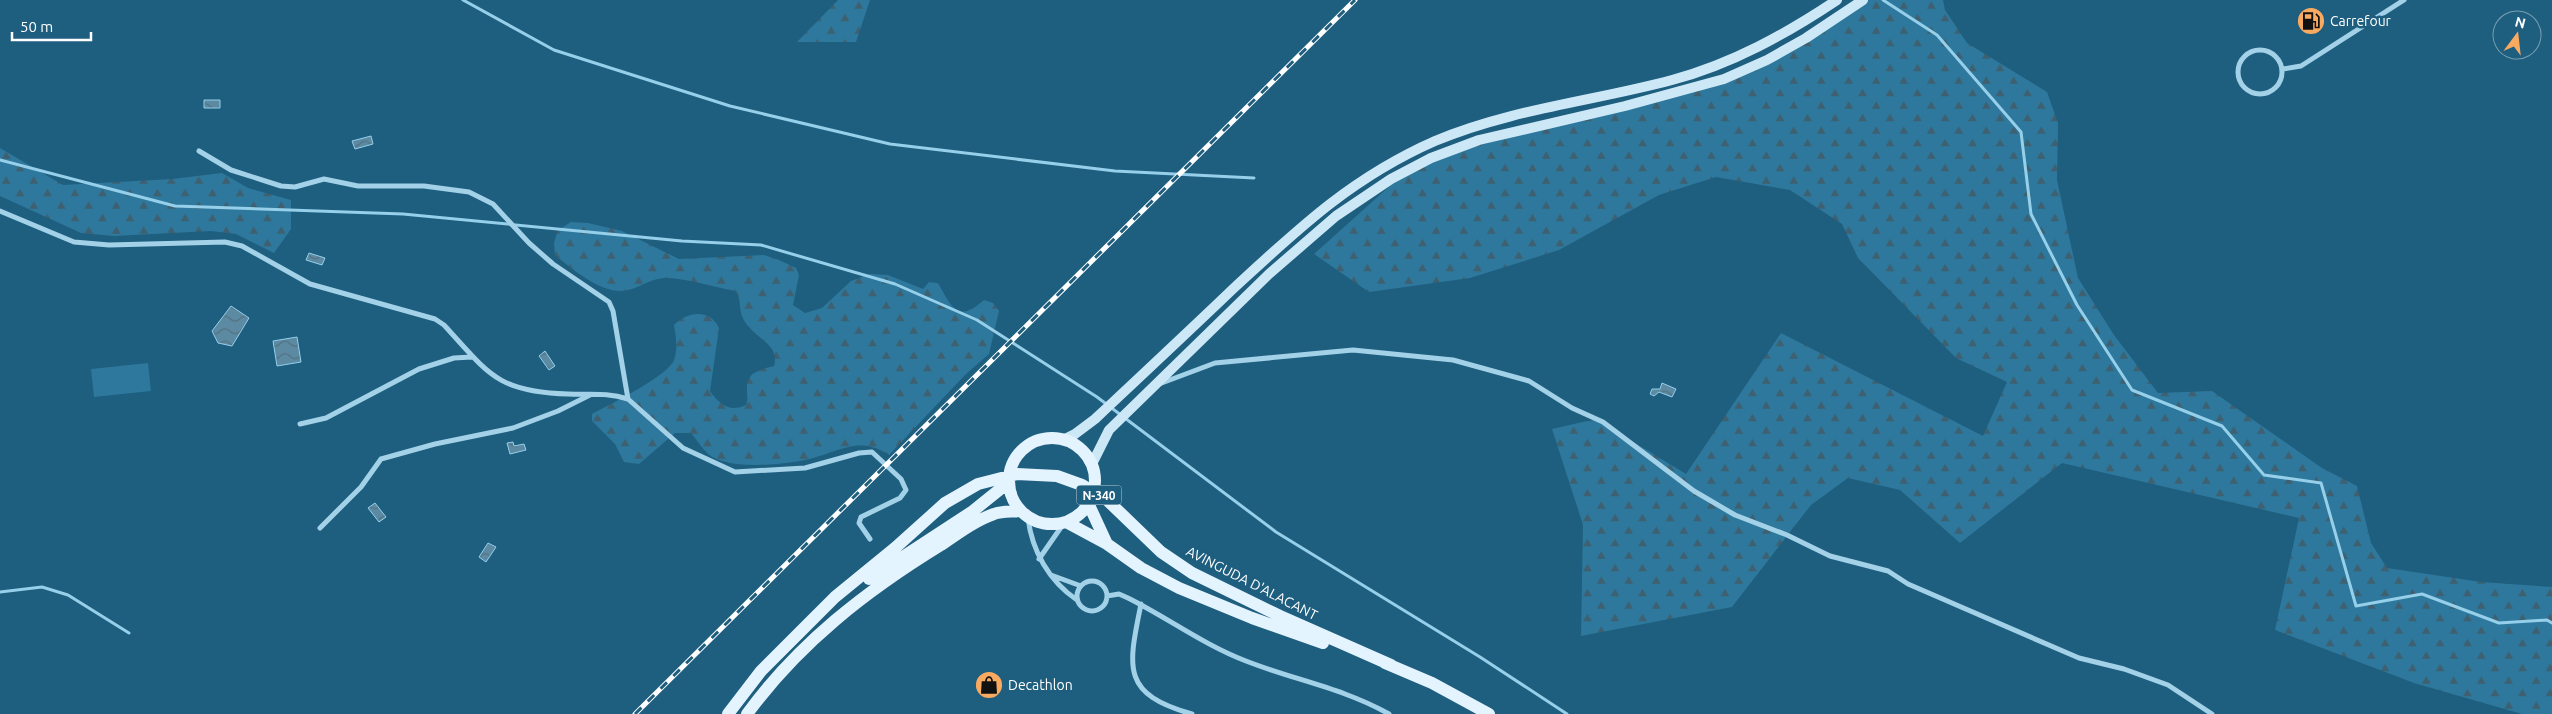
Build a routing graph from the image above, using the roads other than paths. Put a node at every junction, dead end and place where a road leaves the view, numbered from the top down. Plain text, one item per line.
1 (1837, 0) edge
2 (1863, 0) edge
3 (2404, 0) edge
4 (2283, 69) junction
5 (199, 151) dead end
6 (0, 211) edge
7 (472, 357) junction
8 (1152, 387) junction
9 (592, 394) junction
10 (628, 399) junction
11 (300, 424) dead end
12 (1063, 440) junction
13 (1092, 464) junction
14 (1008, 482) junction
15 (1090, 502) junction
16 (1024, 514) junction
17 (1065, 523) junction
18 (320, 528) dead end
19 (870, 539) dead end
20 (1107, 544) junction
21 (1039, 558) junction
22 (1050, 575) junction
23 (1081, 586) junction
24 (1107, 596) junction
25 (1077, 600) junction
26 (1141, 604) junction
27 (813, 619) junction
28 (1391, 665) junction
29 (728, 714) edge
30 (747, 714) edge
31 (1192, 714) edge
32 (1389, 714) edge
33 (1489, 714) edge
34 (2212, 714) edge

1 - 12 main road
2 - 8 main road
3 - 4 street
4 - 4 street
5 - 10 street
6 - 7 street
7 - 9 street
7 - 11 street
8 - 13 main road
8 - 34 street
9 - 10 street
9 - 18 street
10 - 19 street
12 - 13 main road
12 - 14 main road
13 - 15 main road, N-340
14 - 16 main road
14 - 27 main road, AVINGUDA D'ALACANT / N-340
15 - 17 main road, N-340
15 - 20 main road, N-340
16 - 17 main road, N-340
16 - 21 street
16 - 30 main road, N-340
17 - 20 main road, N-340
17 - 21 street
20 - 28 main road, N-340
21 - 22 street
22 - 23 street
22 - 25 street
23 - 24 street
23 - 25 street
24 - 25 street
24 - 26 street
26 - 31 street
26 - 32 street
27 - 28 main road, AVINGUDA D'ALACANT / N-340
27 - 29 main road, AVINGUDA D'ALACANT / N-340
28 - 33 main road, N-340

